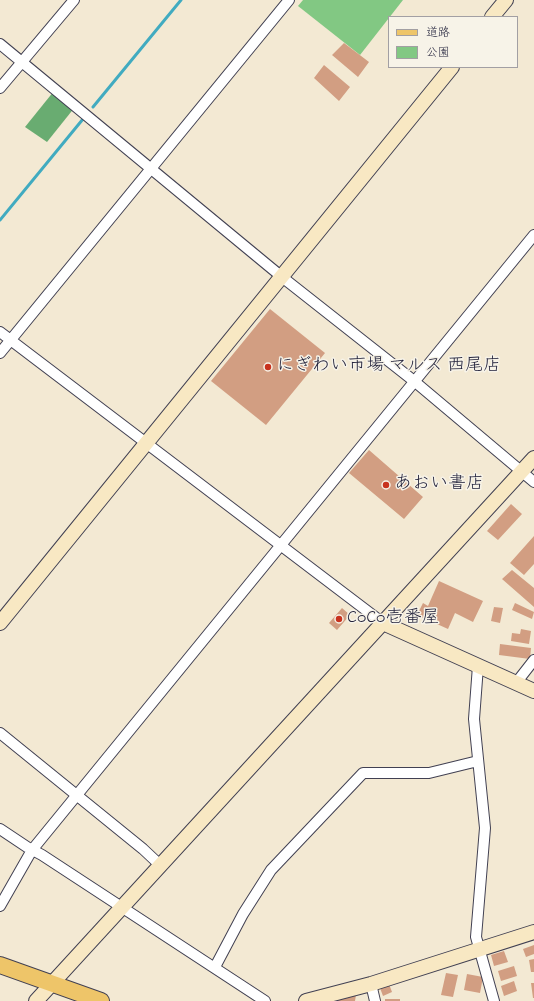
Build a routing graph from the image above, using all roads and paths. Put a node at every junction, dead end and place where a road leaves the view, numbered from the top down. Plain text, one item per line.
1 (74, 0) edge
2 (506, 0) edge
3 (285, 1) edge
4 (493, 16) edge
5 (0, 44) edge
6 (22, 61) junction
7 (451, 68) edge
8 (0, 88) edge
9 (151, 170) junction
10 (534, 235) edge
11 (282, 277) junction
12 (0, 332) edge
13 (10, 340) junction
14 (0, 353) edge
15 (414, 381) junction
16 (146, 444) junction
17 (534, 458) edge
18 (522, 471) junction
19 (534, 482) edge
20 (281, 545) junction
21 (383, 622) junction
22 (0, 624) edge
23 (534, 660) edge
24 (478, 666) junction
25 (516, 683) junction
26 (534, 691) edge
27 (0, 733) edge
28 (478, 761) junction
29 (76, 795) junction
30 (0, 829) edge
31 (32, 850) junction
32 (160, 865) junction
33 (0, 906) edge
34 (122, 907) junction
35 (534, 932) edge
36 (479, 949) junction
37 (0, 965) edge
38 (215, 967) junction
39 (51, 984) junction
40 (371, 984) junction
41 (36, 1001) edge
42 (101, 1001) edge
43 (265, 1001) edge
44 (306, 1001) edge
45 (375, 1001) edge
46 (494, 1001) edge

1 - 6 street
2 - 4 street
3 - 9 street
5 - 6 street
6 - 8 street
6 - 9 street
7 - 11 street
9 - 11 street
9 - 13 street
10 - 15 street
11 - 15 street
11 - 16 street
12 - 13 street
13 - 14 street
13 - 16 street
15 - 18 street
15 - 20 street
16 - 20 street
16 - 22 street
17 - 18 street
18 - 19 street
18 - 21 street
20 - 21 street
20 - 29 street
21 - 24 street
21 - 32 street
23 - 25 street
24 - 25 street
24 - 28 street
25 - 26 street
27 - 29 street
28 - 36 street
28 - 38 street
29 - 31 street
29 - 32 street
30 - 31 street
31 - 33 street
31 - 34 street
32 - 34 street
34 - 38 street
34 - 39 street
35 - 36 street
36 - 40 street
36 - 46 street
37 - 39 main road
38 - 43 street
39 - 41 street
39 - 42 main road
40 - 44 street
40 - 45 street

